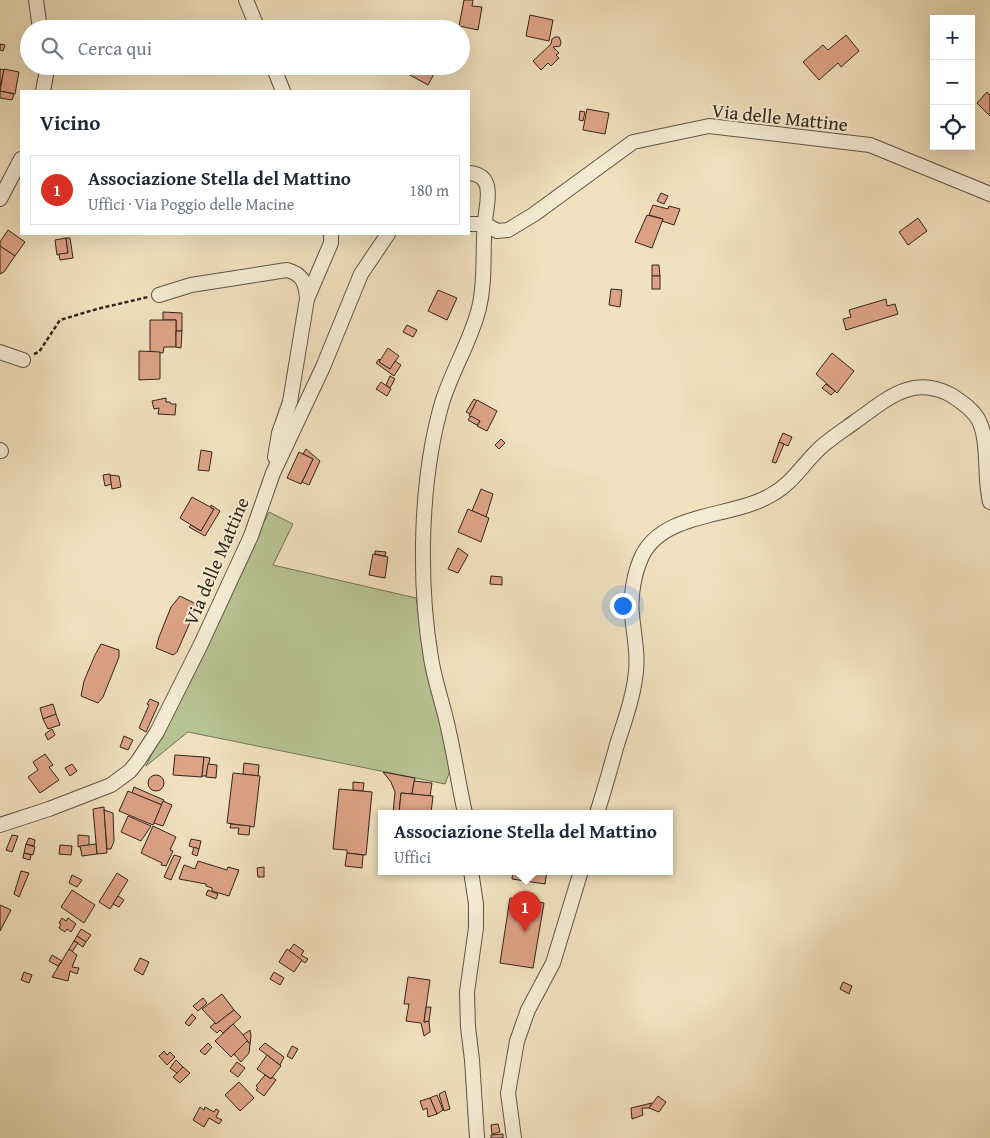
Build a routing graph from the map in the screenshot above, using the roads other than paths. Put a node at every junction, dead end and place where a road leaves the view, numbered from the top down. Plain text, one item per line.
1 (36, 0) edge
2 (246, 0) edge
3 (39, 20) edge
4 (254, 20) edge
5 (46, 75) edge
6 (277, 75) edge
7 (43, 90) edge
8 (284, 90) edge
9 (20, 161) edge
10 (470, 173) edge
11 (990, 194) edge
12 (0, 199) edge
13 (485, 222) junction
14 (470, 224) edge
15 (331, 235) edge
16 (387, 235) edge
17 (159, 294) road end
18 (308, 299) junction
19 (0, 352) edge
20 (23, 360) road end
21 (273, 473) junction
22 (990, 502) edge
23 (464, 810) edge
24 (599, 810) edge
25 (0, 825) edge
26 (472, 875) edge
27 (580, 875) edge
28 (477, 1138) edge
29 (514, 1138) edge

1 - 3 street
2 - 4 street
5 - 7 street
6 - 8 street
9 - 12 street
10 - 13 street
11 - 13 street, Via delle Mattine
13 - 14 street, Via delle Mattine
13 - 23 street
15 - 18 street
16 - 21 street, Via delle Mattine
17 - 18 street
18 - 21 street
19 - 20 street
21 - 25 street, Via delle Mattine
22 - 24 street
26 - 28 street
27 - 29 street

